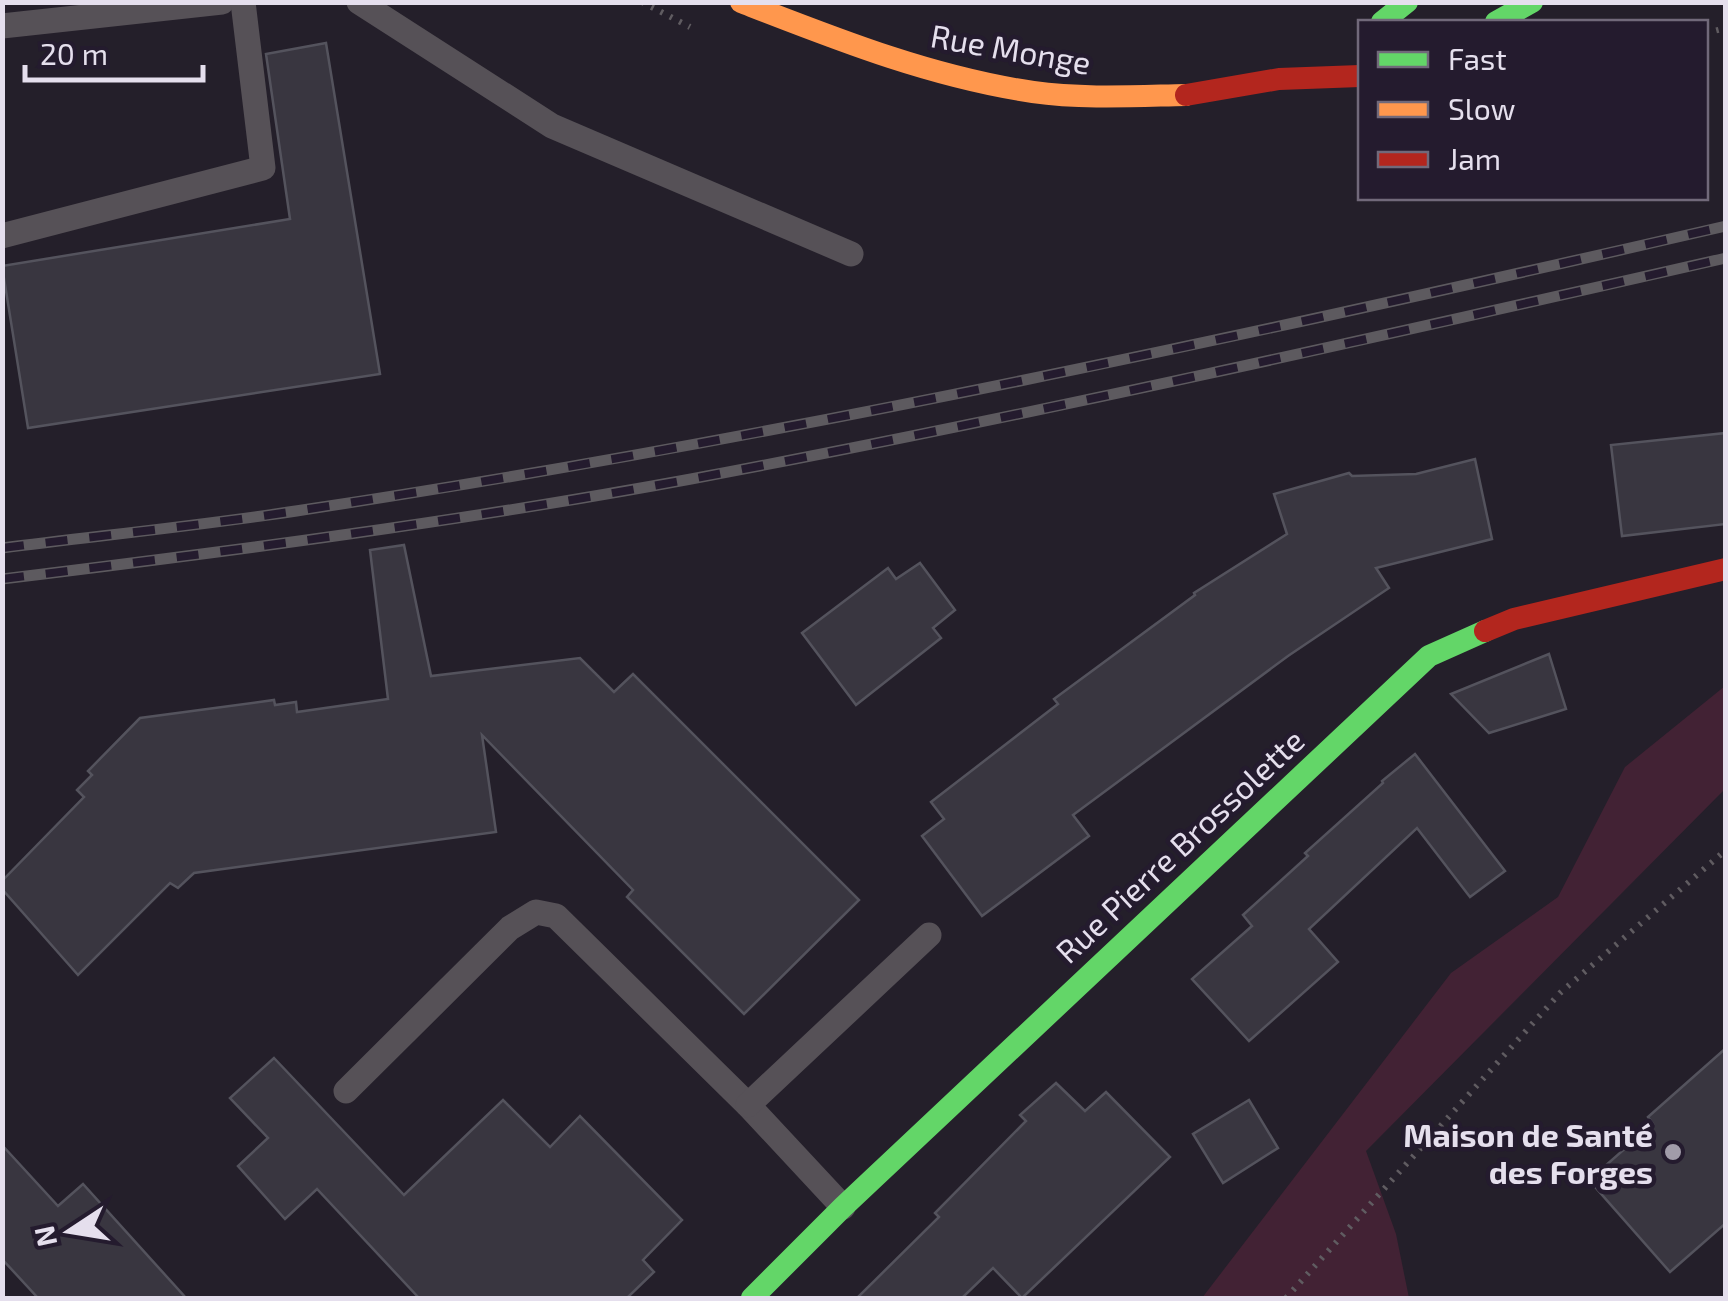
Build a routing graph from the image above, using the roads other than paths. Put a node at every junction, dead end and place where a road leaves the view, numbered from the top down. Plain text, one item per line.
1 (222, 2) edge
2 (243, 2) edge
3 (359, 2) edge
4 (740, 2) edge
5 (1407, 2) edge
6 (1532, 2) edge
7 (1384, 20) edge
8 (1500, 20) edge
9 (2, 26) edge
10 (1319, 55) dead end
11 (1358, 76) edge
12 (1279, 79) junction
13 (2, 236) edge
14 (852, 254) dead end
15 (1726, 569) edge
16 (929, 935) dead end
17 (346, 1091) dead end
18 (748, 1105) junction
19 (843, 1208) junction
20 (752, 1298) edge

1 - 9 lane
2 - 13 lane
3 - 14 lane
4 - 12 street, Rue Monge
5 - 7 street
6 - 8 street
10 - 12 street, Rue Monge
11 - 12 street, Rue Monge
15 - 19 street, Rue Pierre Brossolette
16 - 18 lane
17 - 18 lane
18 - 19 lane
19 - 20 street, Rue Pierre Brossolette

